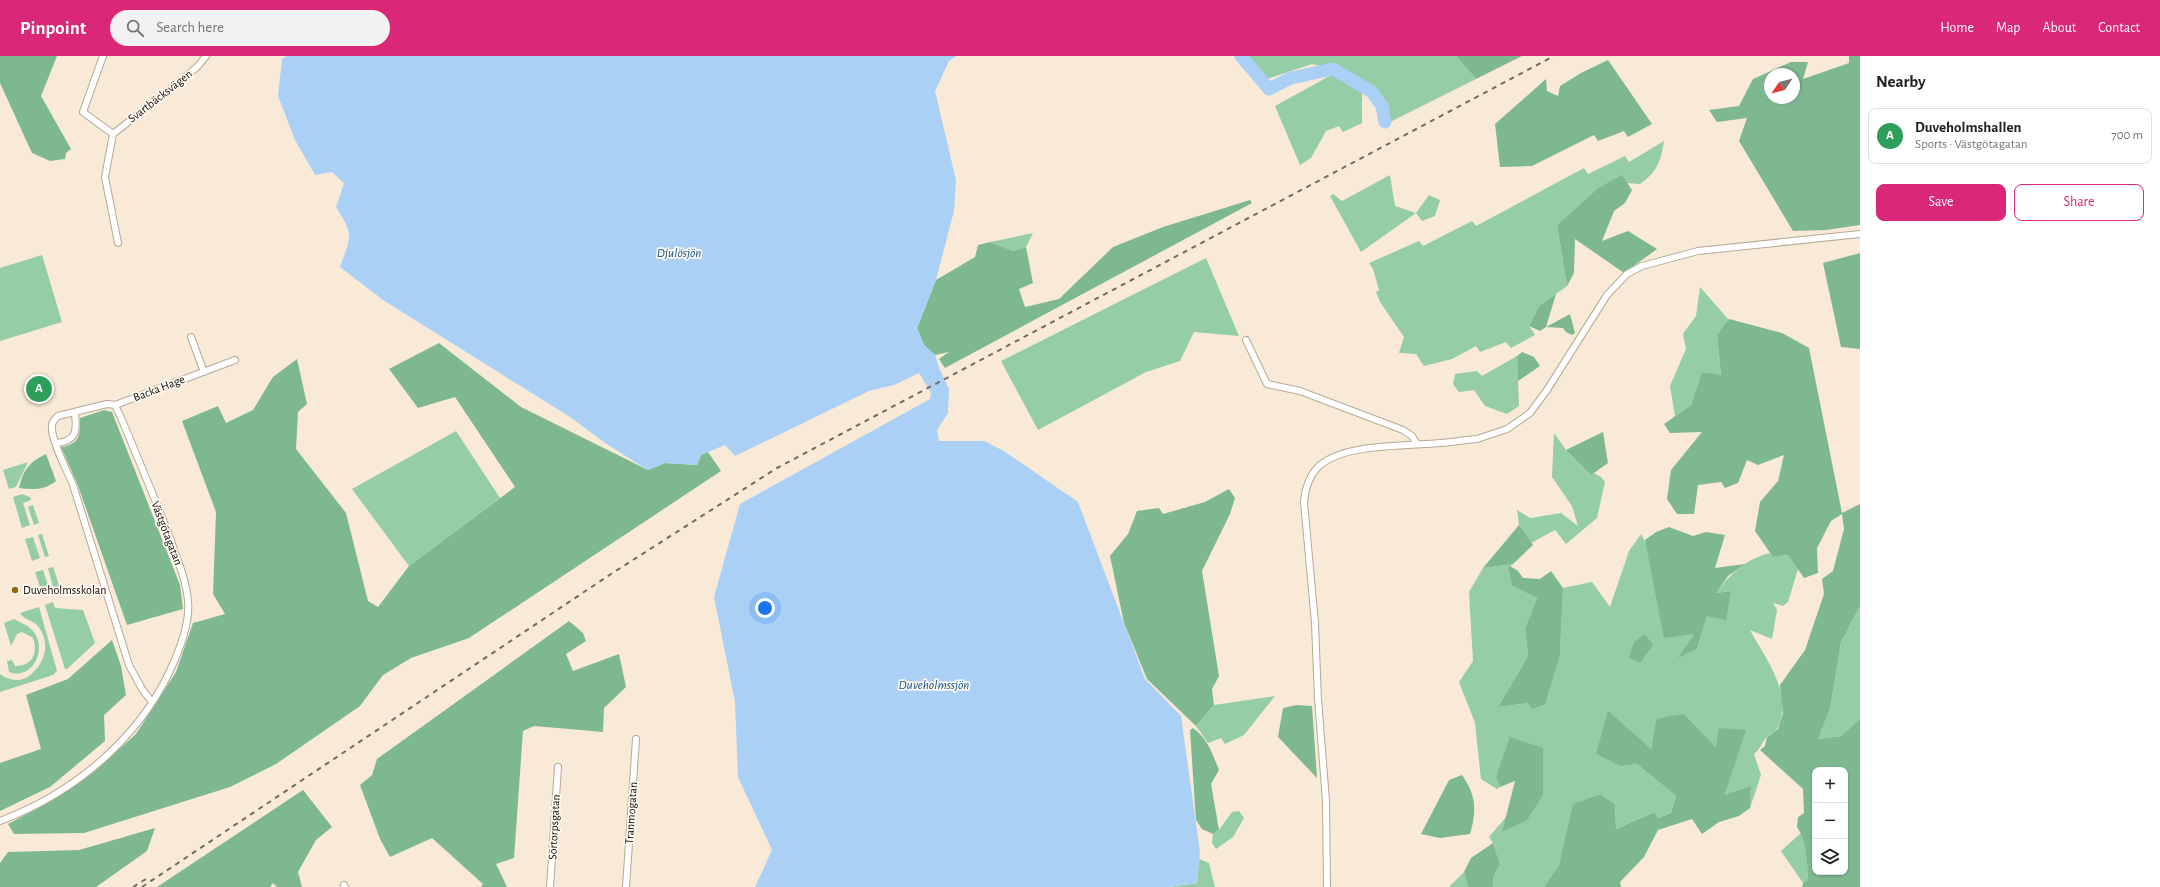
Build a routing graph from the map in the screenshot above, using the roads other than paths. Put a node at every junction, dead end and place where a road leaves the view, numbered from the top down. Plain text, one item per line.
1 (103, 56) edge
2 (206, 56) edge
3 (113, 134) junction
4 (1860, 234) edge
5 (118, 243) dead end
6 (191, 338) dead end
7 (1246, 340) dead end
8 (236, 360) dead end
9 (204, 372) junction
10 (115, 405) junction
11 (75, 413) junction
12 (56, 444) junction
13 (1417, 444) junction
14 (152, 702) junction
15 (636, 739) dead end
16 (558, 767) dead end
17 (0, 821) edge
18 (550, 887) edge
19 (626, 887) edge
20 (1327, 887) edge

1 - 3 street
2 - 3 street, Svartbäcksvägen
3 - 5 street
4 - 13 street
6 - 9 street
7 - 13 street
8 - 9 street, Backa Hage
9 - 10 street, Backa Hage
10 - 11 street
10 - 14 street, Västgötagatan
11 - 12 street
11 - 12 street
12 - 14 street
13 - 20 street
14 - 17 street, Västgötagatan
15 - 19 street, Tranmogatan
16 - 18 street, Sörtorpsgatan

